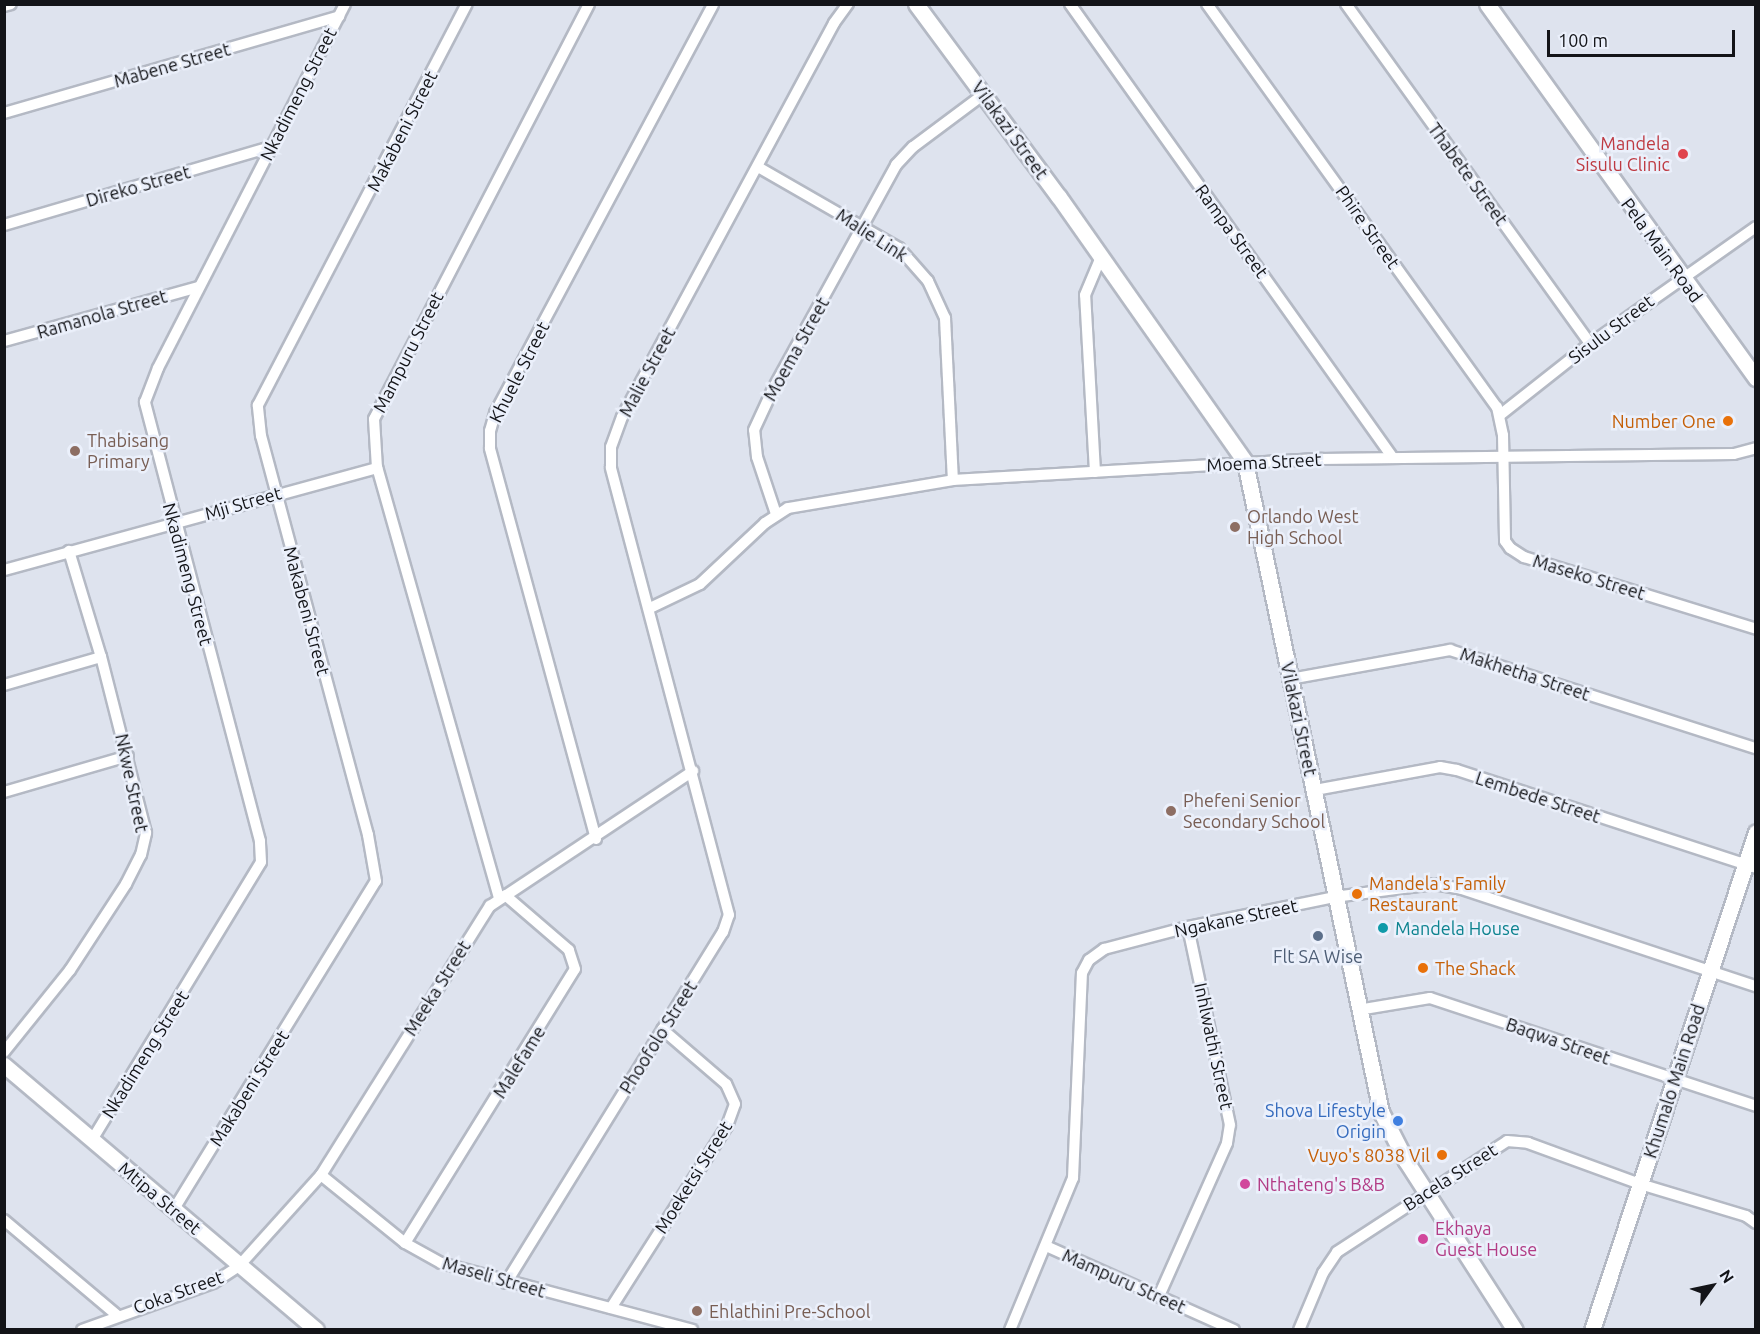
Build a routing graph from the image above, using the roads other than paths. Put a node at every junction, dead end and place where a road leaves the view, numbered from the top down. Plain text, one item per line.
1 (11, 4) edge
2 (345, 4) edge
3 (467, 4) edge
4 (589, 4) edge
5 (713, 4) edge
6 (848, 4) edge
7 (916, 4) edge
8 (1070, 4) edge
9 (1207, 4) edge
10 (1346, 4) edge
11 (1487, 4) edge
12 (4, 6) edge
13 (339, 16) junction
14 (984, 94) junction
15 (4, 113) edge
16 (271, 147) junction
17 (758, 167) junction
18 (4, 225) edge
19 (864, 227) junction
20 (1755, 227) edge
21 (1101, 257) junction
22 (1681, 278) junction
23 (199, 287) junction
24 (4, 341) edge
25 (1590, 344) junction
26 (1755, 378) edge
27 (1500, 415) junction
28 (1755, 448) edge
29 (1393, 458) junction
30 (1504, 459) junction
31 (1245, 462) junction
32 (377, 468) junction
33 (1095, 472) junction
34 (953, 480) junction
35 (275, 494) junction
36 (776, 514) junction
37 (174, 522) junction
38 (69, 550) junction
39 (4, 570) edge
40 (650, 608) junction
41 (1755, 629) edge
42 (101, 657) junction
43 (1290, 679) junction
44 (4, 685) edge
45 (1755, 748) edge
46 (128, 756) junction
47 (693, 771) junction
48 (1315, 790) junction
49 (4, 792) edge
50 (1755, 832) edge
51 (596, 839) junction
52 (1750, 866) edge
53 (502, 896) junction
54 (1334, 897) junction
55 (1188, 927) junction
56 (1710, 971) junction
57 (1755, 986) edge
58 (1358, 1010) junction
59 (662, 1029) junction
60 (4, 1052) edge
61 (4, 1065) edge
62 (1674, 1081) junction
63 (1755, 1106) edge
64 (92, 1140) junction
65 (321, 1175) junction
66 (1640, 1184) junction
67 (1426, 1193) junction
68 (174, 1209) junction
69 (4, 1220) edge
70 (1755, 1223) edge
71 (405, 1243) junction
72 (1046, 1246) junction
73 (239, 1266) junction
74 (506, 1283) junction
75 (1159, 1296) junction
76 (611, 1308) junction
77 (117, 1315) junction
78 (82, 1329) edge
79 (316, 1329) edge
80 (692, 1329) edge
81 (1010, 1329) edge
82 (1234, 1329) edge
83 (1299, 1329) edge
84 (1515, 1329) edge
85 (1592, 1329) edge

1 - 12 street
2 - 13 street, Nkadimeng Street
3 - 35 street, Makabeni Street
4 - 32 street, Mampuru Street
5 - 51 street, Khuele Street
6 - 17 street, Malie Street
7 - 14 street, Vilakazi Street
8 - 29 street, Rampa Street
9 - 27 street, Phire Street
10 - 25 street, Thabete Street
11 - 22 street, Pela Main Road
13 - 15 street, Mabene Street
13 - 16 street, Nkadimeng Street
14 - 19 street, Moema Street
14 - 21 street, Vilakazi Street
16 - 18 street, Direko Street
16 - 23 street, Nkadimeng Street
17 - 19 street, Malie Link
17 - 40 street, Malie Street
19 - 34 street, Malie Link
19 - 36 street, Moema Street
20 - 22 street, Sisulu Street
21 - 31 street, Vilakazi Street
21 - 33 street
22 - 25 street, Sisulu Street
22 - 26 street, Pela Main Road
23 - 24 street, Ramanola Street
23 - 37 street, Nkadimeng Street
25 - 27 street, Sisulu Street
27 - 30 street
28 - 30 street, Moema Street
29 - 30 street, Moema Street
29 - 31 street, Moema Street
30 - 41 street, Maseko Street
31 - 33 street, Moema Street
31 - 43 street, Vilakazi Street
32 - 35 street, Mji Street
32 - 53 street, Mampuru Street
33 - 34 street, Moema Street
34 - 36 street, Moema Street
35 - 37 street, Mji Street
35 - 68 street, Makabeni Street
36 - 40 street, Moema Street
37 - 38 street, Mji Street
37 - 64 street, Nkadimeng Street
38 - 39 street, Mji Street
38 - 42 street, Nkwe Street
40 - 47 street, Malie Street
42 - 44 street
42 - 46 street, Nkwe Street
43 - 45 street, Makhetha Street
43 - 48 street, Vilakazi Street
46 - 49 street
46 - 60 street, Nkwe Street
47 - 51 street, Meeka Street
47 - 59 street, Phoofolo Street
48 - 52 street, Lembede Street
48 - 54 street, Vilakazi Street
50 - 52 street, Khumalo Main Road
51 - 53 street, Meeka Street
52 - 56 street, Khumalo Main Road
53 - 65 street, Meeka Street
53 - 71 street, Malefame
54 - 55 street, Ngakane Street
54 - 56 street, Ngakane Street
54 - 58 street, Vilakazi Street
55 - 72 street, Ngakane Street
55 - 75 street, Inhlwathi Street
56 - 57 street, Ngakane Street
56 - 62 street, Khumalo Main Road
58 - 62 street, Baqwa Street
58 - 67 street, Vilakazi Street
59 - 74 street, Phoofolo Street
59 - 76 street, Moeketsi Street
61 - 64 street, Mtipa Street
62 - 63 street, Baqwa Street
62 - 66 street, Khumalo Main Road
64 - 68 street, Mtipa Street
65 - 71 street, Maseli Street
65 - 73 street, Meeka Street
66 - 67 street, Bacela Street
66 - 70 street, Bacela Street
66 - 85 street, Khumalo Main Road
67 - 83 street, Bacela Street
67 - 84 street, Vilakazi Street
68 - 73 street, Mtipa Street
69 - 77 street
71 - 74 street, Maseli Street
72 - 75 street, Mampuru Street
72 - 81 street, Ngakane Street
73 - 77 street, Coka Street
73 - 79 street, Mtipa Street
74 - 76 street, Maseli Street
75 - 82 street, Mampuru Street
76 - 80 street, Maseli Street
77 - 78 street, Coka Street

